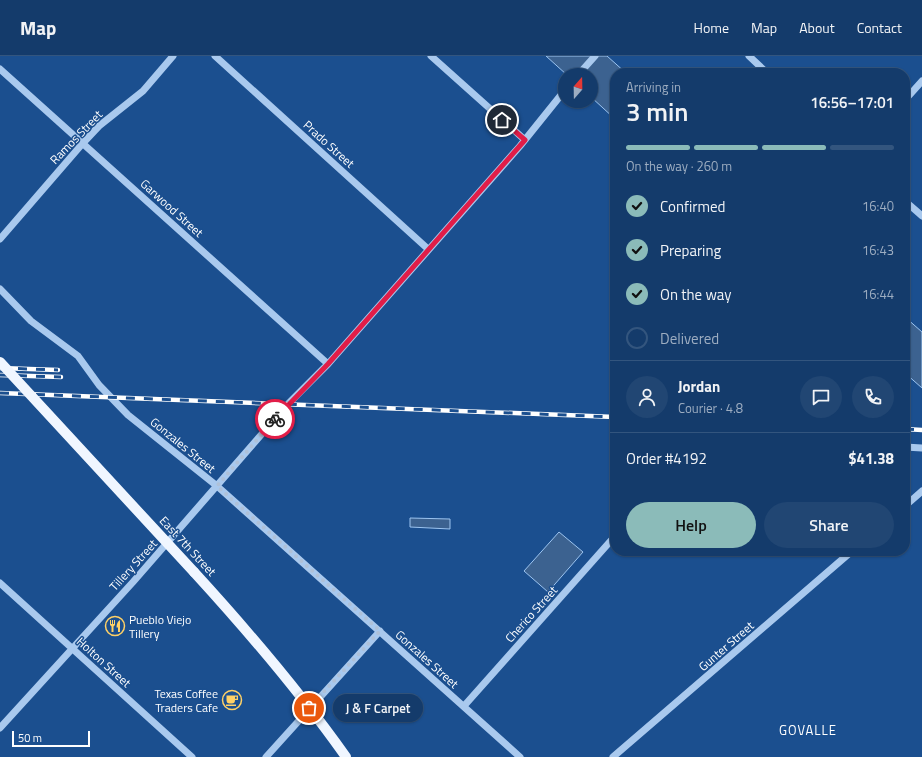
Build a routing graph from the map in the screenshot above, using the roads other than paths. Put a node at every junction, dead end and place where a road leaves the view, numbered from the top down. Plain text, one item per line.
1 (173, 56) edge
2 (215, 56) edge
3 (431, 56) edge
4 (594, 56) edge
5 (749, 56) edge
6 (584, 68) edge
7 (762, 68) edge
8 (0, 69) edge
9 (922, 81) edge
10 (910, 94) edge
11 (558, 99) edge
12 (525, 140) junction
13 (83, 143) junction
14 (910, 205) edge
15 (922, 216) edge
16 (0, 239) edge
17 (428, 249) junction
18 (0, 289) edge
19 (0, 362) edge
20 (328, 364) junction
21 (910, 447) edge
22 (922, 448) edge
23 (217, 486) junction
24 (922, 491) edge
25 (910, 502) edge
26 (610, 542) edge
27 (846, 556) edge
28 (0, 583) edge
29 (380, 631) junction
30 (72, 648) junction
31 (464, 706) junction
32 (309, 708) junction
33 (0, 728) edge
34 (192, 757) edge
35 (266, 757) edge
36 (346, 757) edge
37 (520, 757) edge
38 (613, 757) edge

1 - 13 street, Ramos Street
2 - 17 street, Prado Street
3 - 12 street
4 - 6 street
5 - 7 street
8 - 13 street, Garwood Street
9 - 10 street
11 - 12 street, Tillery Street
12 - 17 street, Tillery Street
13 - 16 street, Ramos Street
13 - 20 street, Garwood Street
14 - 15 street
17 - 20 street, Tillery Street
18 - 23 street, Gonzales Street
19 - 32 main road, East 7th Street, bridge
20 - 23 street, Tillery Street
21 - 22 street
23 - 29 street, Gonzales Street
23 - 30 street, Tillery Street
24 - 25 street
26 - 31 street, Cherico Street
27 - 38 street, Gunter Street
28 - 30 street, Holton Street
29 - 31 street, Gonzales Street
29 - 32 street
30 - 33 street, Tillery Street
30 - 34 street, Holton Street
31 - 37 street, Gonzales Street
32 - 35 street
32 - 36 main road, East 7th Street

